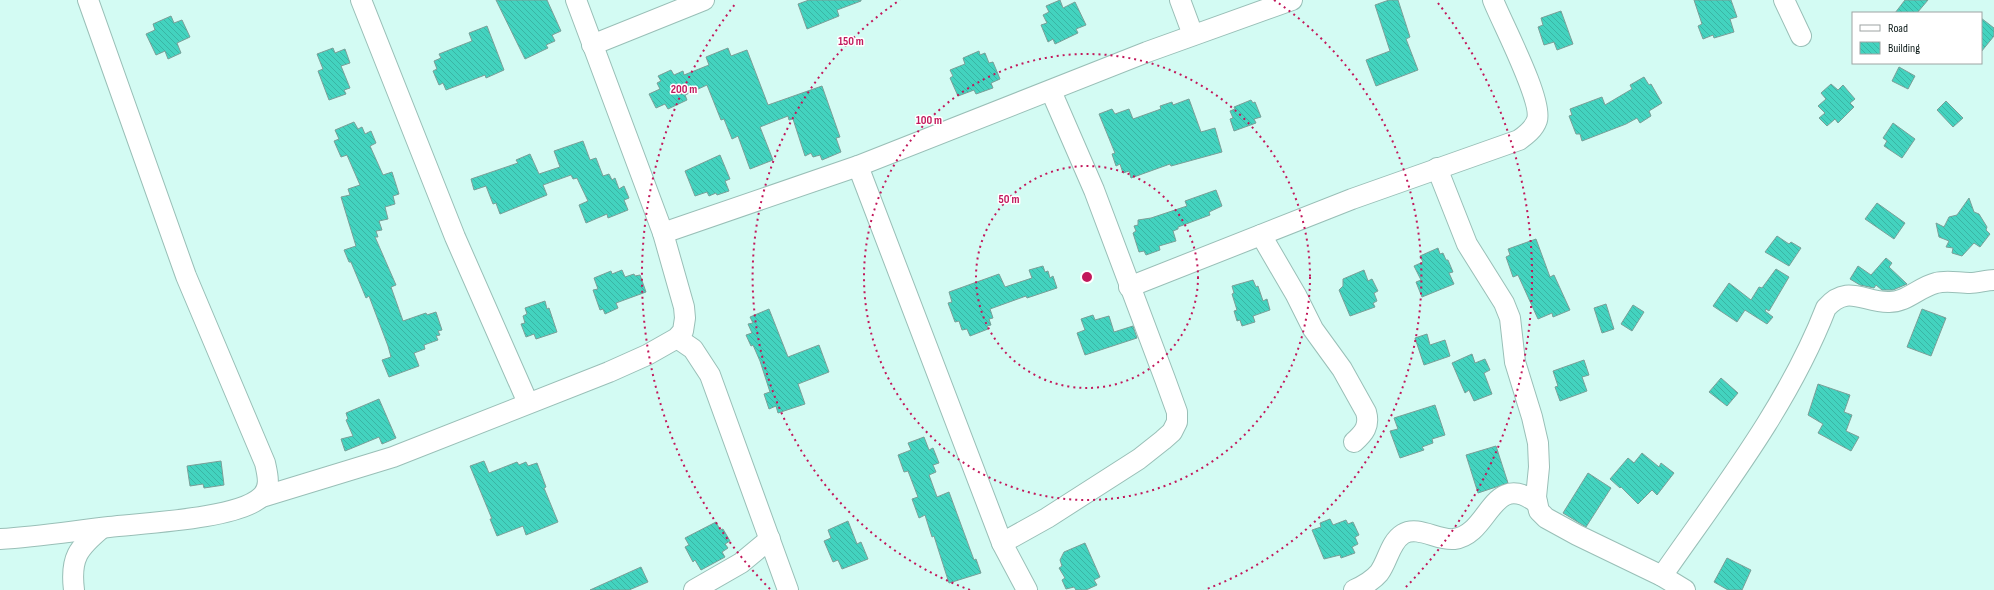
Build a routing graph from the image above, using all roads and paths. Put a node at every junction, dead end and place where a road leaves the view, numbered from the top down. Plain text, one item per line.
1 (88, 0) edge
2 (361, 0) edge
3 (576, 0) edge
4 (704, 0) edge
5 (1180, 0) edge
6 (1292, 0) edge
7 (1493, 0) edge
8 (1784, 0) edge
9 (1193, 35) junction
10 (1801, 36) dead end
11 (592, 45) junction
12 (1051, 91) junction
13 (858, 166) junction
14 (1437, 168) junction
15 (663, 233) junction
16 (1261, 235) junction
17 (1994, 280) edge
18 (1129, 286) junction
19 (677, 338) junction
20 (528, 403) junction
21 (1354, 442) dead end
22 (262, 497) junction
23 (1537, 503) junction
24 (102, 528) junction
25 (0, 539) edge
26 (770, 539) junction
27 (1002, 542) junction
28 (1662, 576) junction
29 (74, 590) edge
30 (694, 590) edge
31 (788, 590) edge
32 (1027, 590) edge
33 (1354, 590) edge
34 (1685, 590) edge

1 - 22 street
2 - 20 street
3 - 11 street
4 - 11 street
5 - 9 street
6 - 9 street
7 - 14 street
8 - 10 street
9 - 12 street
11 - 15 street
12 - 13 street
12 - 18 street
13 - 15 street
13 - 27 street
14 - 16 street
14 - 23 street
15 - 19 street
16 - 18 street
16 - 21 street
17 - 28 street
18 - 27 street
19 - 20 street
19 - 26 street
20 - 22 street
22 - 24 street
23 - 28 street
23 - 33 street
24 - 25 street
24 - 29 street
26 - 30 street
26 - 31 street
27 - 32 street
28 - 34 street

